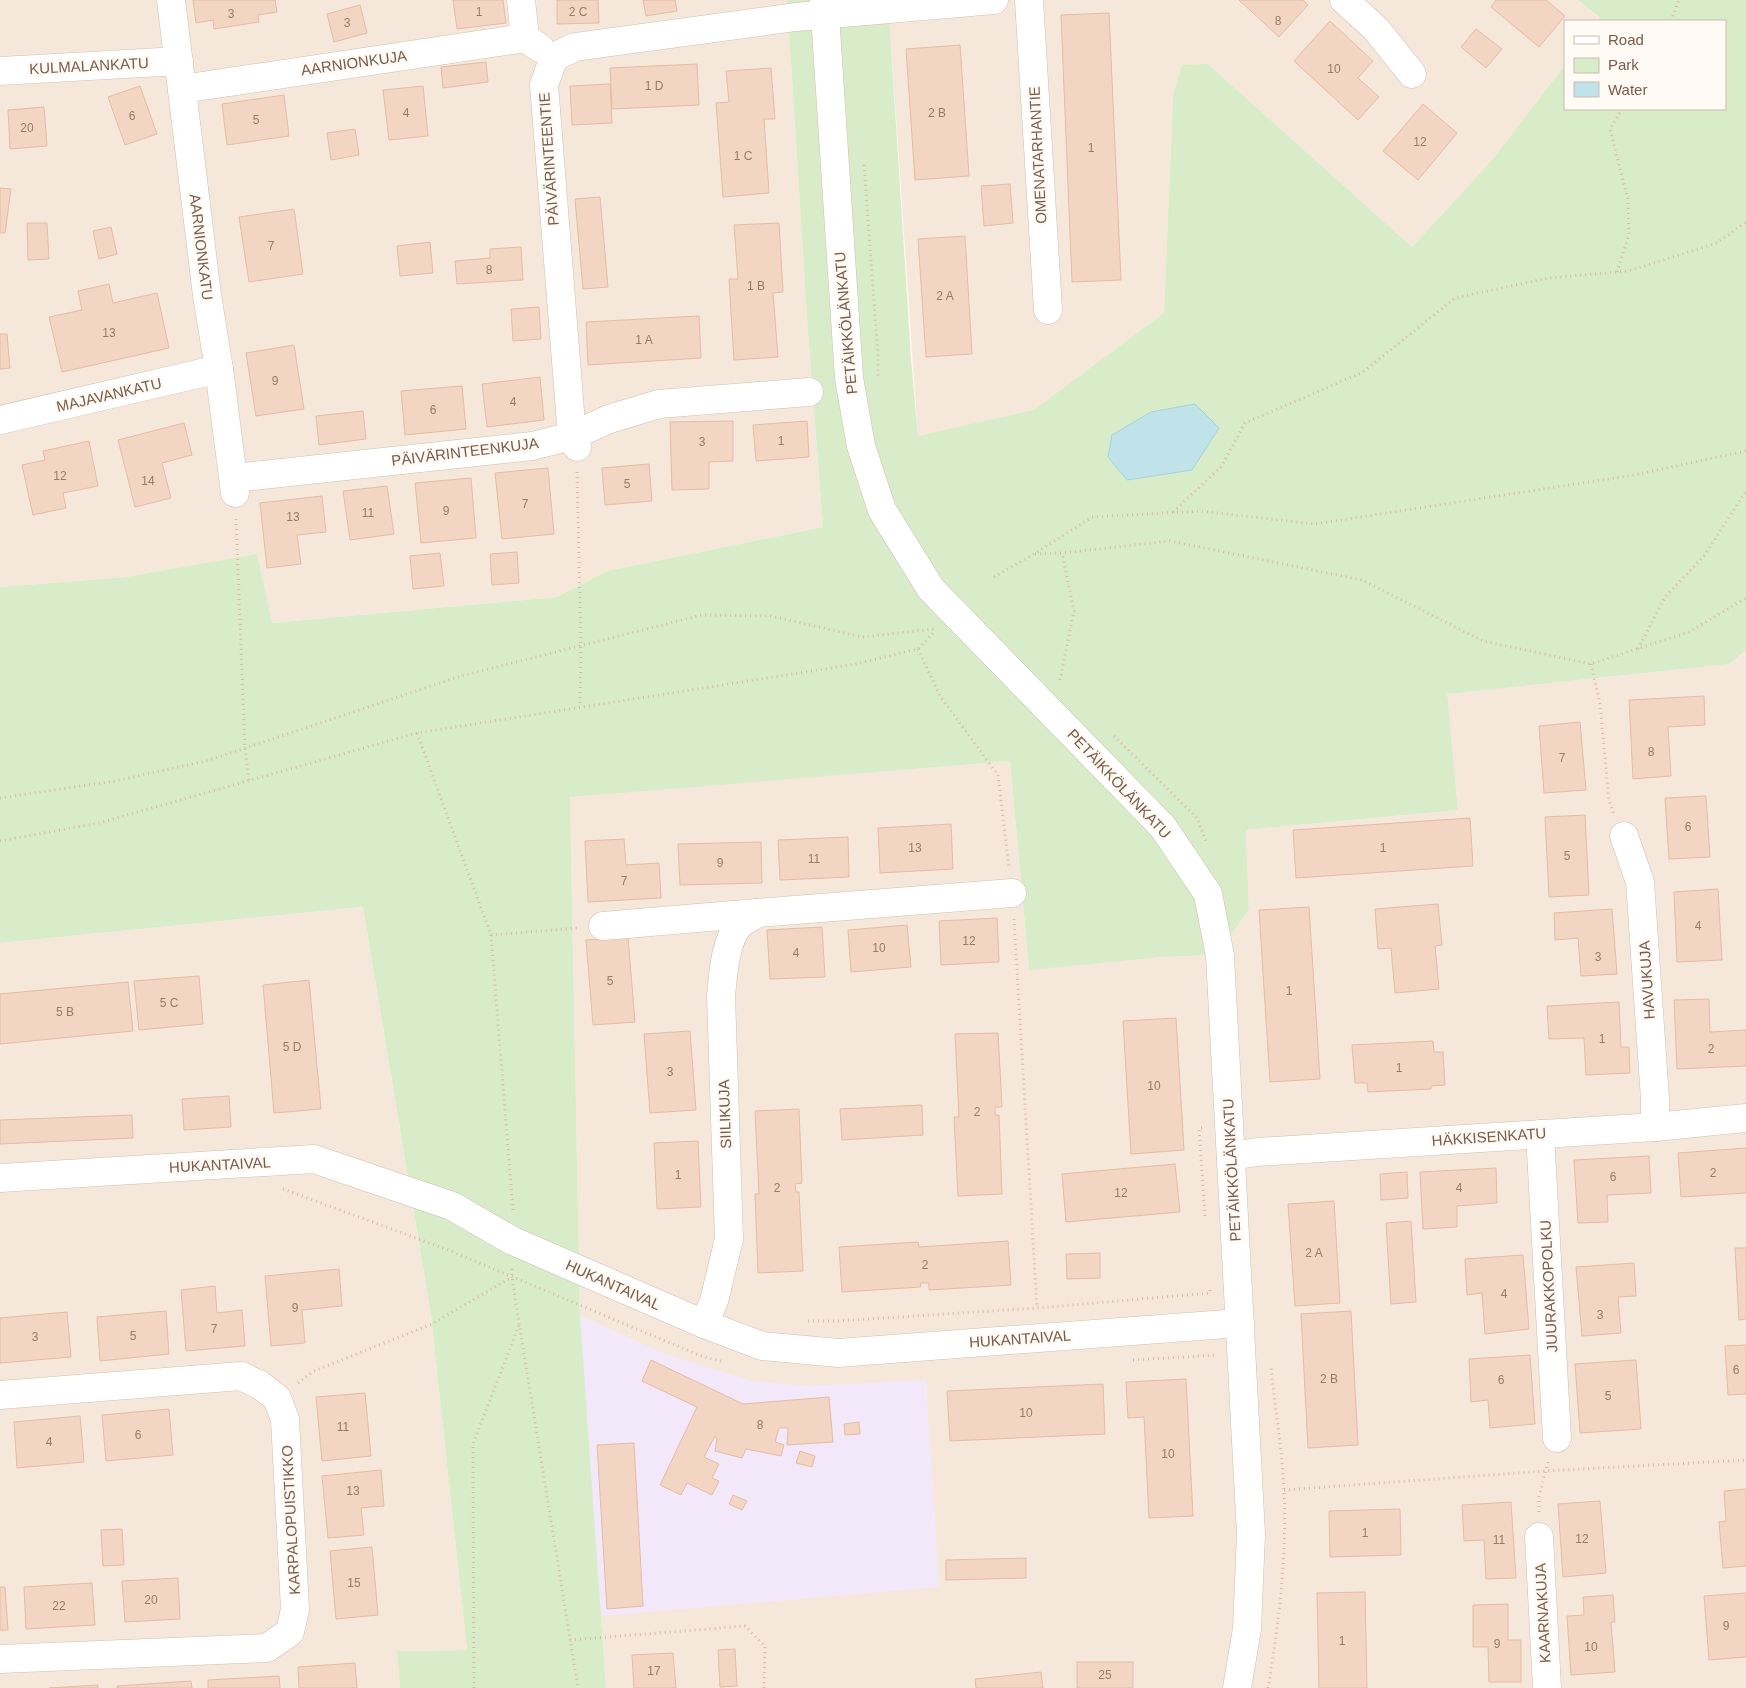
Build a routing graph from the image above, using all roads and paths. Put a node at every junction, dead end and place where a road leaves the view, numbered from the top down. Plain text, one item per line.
1 (171, 0) edge
2 (521, 0) edge
3 (994, 0) edge
4 (1029, 0) edge
5 (1344, 0) edge
6 (1680, 0) edge
7 (825, 7) edge
8 (1671, 20) edge
9 (525, 38) junction
10 (554, 57) junction
11 (179, 61) junction
12 (0, 72) edge
13 (1412, 74) dead end
14 (182, 89) junction
15 (1621, 110) edge
16 (864, 159) dead end
17 (1746, 222) edge
18 (1617, 272) junction
19 (1048, 310) dead end
20 (219, 369) junction
21 (880, 388) dead end
22 (809, 392) dead end
23 (0, 420) edge
24 (574, 441) junction
25 (1746, 450) edge
26 (234, 485) junction
27 (1746, 492) edge
28 (1173, 512) junction
29 (1062, 553) junction
30 (1034, 554) junction
31 (994, 577) dead end
32 (1746, 598) edge
33 (581, 645) junction
34 (918, 649) junction
35 (1638, 649) junction
36 (1590, 664) junction
37 (1052, 673) dead end
38 (1060, 680) junction
39 (1066, 686) dead end
40 (580, 706) junction
41 (1111, 732) dead end
42 (416, 733) junction
43 (246, 748) junction
44 (249, 780) junction
45 (0, 798) edge
46 (1624, 836) joint
47 (0, 841) edge
48 (1208, 845) dead end
49 (1012, 893) junction
50 (757, 914) junction
51 (603, 926) joint
52 (491, 935) junction
53 (1746, 1118) edge
54 (1229, 1126) junction
55 (1655, 1127) junction
56 (1540, 1134) junction
57 (1231, 1156) junction
58 (0, 1178) edge
59 (1205, 1225) dead end
60 (513, 1240) junction
61 (512, 1277) junction
62 (1209, 1283) dead end
63 (1037, 1308) junction
64 (808, 1321) dead end
65 (519, 1323) junction
66 (1240, 1323) junction
67 (704, 1324) junction
68 (1214, 1355) dead end
69 (1215, 1365) dead end
70 (0, 1395) edge
71 (277, 1398) junction
72 (1557, 1438) joint
73 (1746, 1460) edge
74 (1545, 1471) junction
75 (1284, 1490) dead end
76 (1539, 1537) joint
77 (570, 1640) junction
78 (0, 1659) edge
79 (474, 1688) edge
80 (578, 1688) edge
81 (764, 1688) edge
82 (1237, 1688) edge
83 (1547, 1688) edge

1 - 11 street, AARNIONKATU
2 - 9 street
3 - 7 street
4 - 19 street, OMENATARHANTIE
5 - 13 street
6 - 8 path
7 - 10 street
7 - 54 street, PETÄIKKÖLÄNKATU
9 - 10 street
9 - 14 street, AARNIONKUJA
10 - 24 street, PÄIVÄRINTEENTIE
11 - 12 street, KULMALANKATU
11 - 14 street, AARNIONKATU
14 - 20 street, AARNIONKATU
15 - 18 path
16 - 21 path
17 - 18 path
18 - 28 path
20 - 23 street, MAJAVANKATU
20 - 26 street, AARNIONKATU
22 - 24 street, PÄIVÄRINTEENKUJA
24 - 26 street, PÄIVÄRINTEENKUJA
24 - 33 path
25 - 28 path
26 - 43 path
27 - 35 path
28 - 30 path
29 - 30 path
29 - 36 path
29 - 38 path
30 - 31 path
32 - 35 path
33 - 34 path
33 - 40 path
33 - 43 path
34 - 40 path
34 - 49 path
35 - 36 path
36 - 46 path
37 - 38 path
38 - 39 path
40 - 42 path
41 - 48 path
42 - 44 path
42 - 52 path
43 - 44 path
43 - 45 path
44 - 47 path
46 - 55 street, HAVUKUJA
49 - 50 street
49 - 63 path
50 - 51 street
50 - 67 street, SIILIKUJA
51 - 52 path
52 - 60 path
53 - 55 street, HÄKKISENKATU
54 - 57 street, PETÄIKKÖLÄNKATU
54 - 59 path
55 - 56 street, HÄKKISENKATU
56 - 57 street, HÄKKISENKATU
56 - 72 street, JUURAKKOPOLKU
57 - 66 street, PETÄIKKÖLÄNKATU
58 - 60 street, HUKANTAIVAL
60 - 61 path
60 - 67 street, HUKANTAIVAL
61 - 65 path
61 - 71 path
62 - 63 path
63 - 64 path
65 - 77 path
65 - 79 path
66 - 67 street, HUKANTAIVAL
66 - 82 street, PETÄIKKÖLÄNKATU
68 - 69 path
70 - 71 street
71 - 78 street, KARPALOPUISTIKKO
72 - 74 path
73 - 74 path
74 - 75 path
74 - 76 path
76 - 83 street, KAARNAKUJA
77 - 80 path
77 - 81 path

